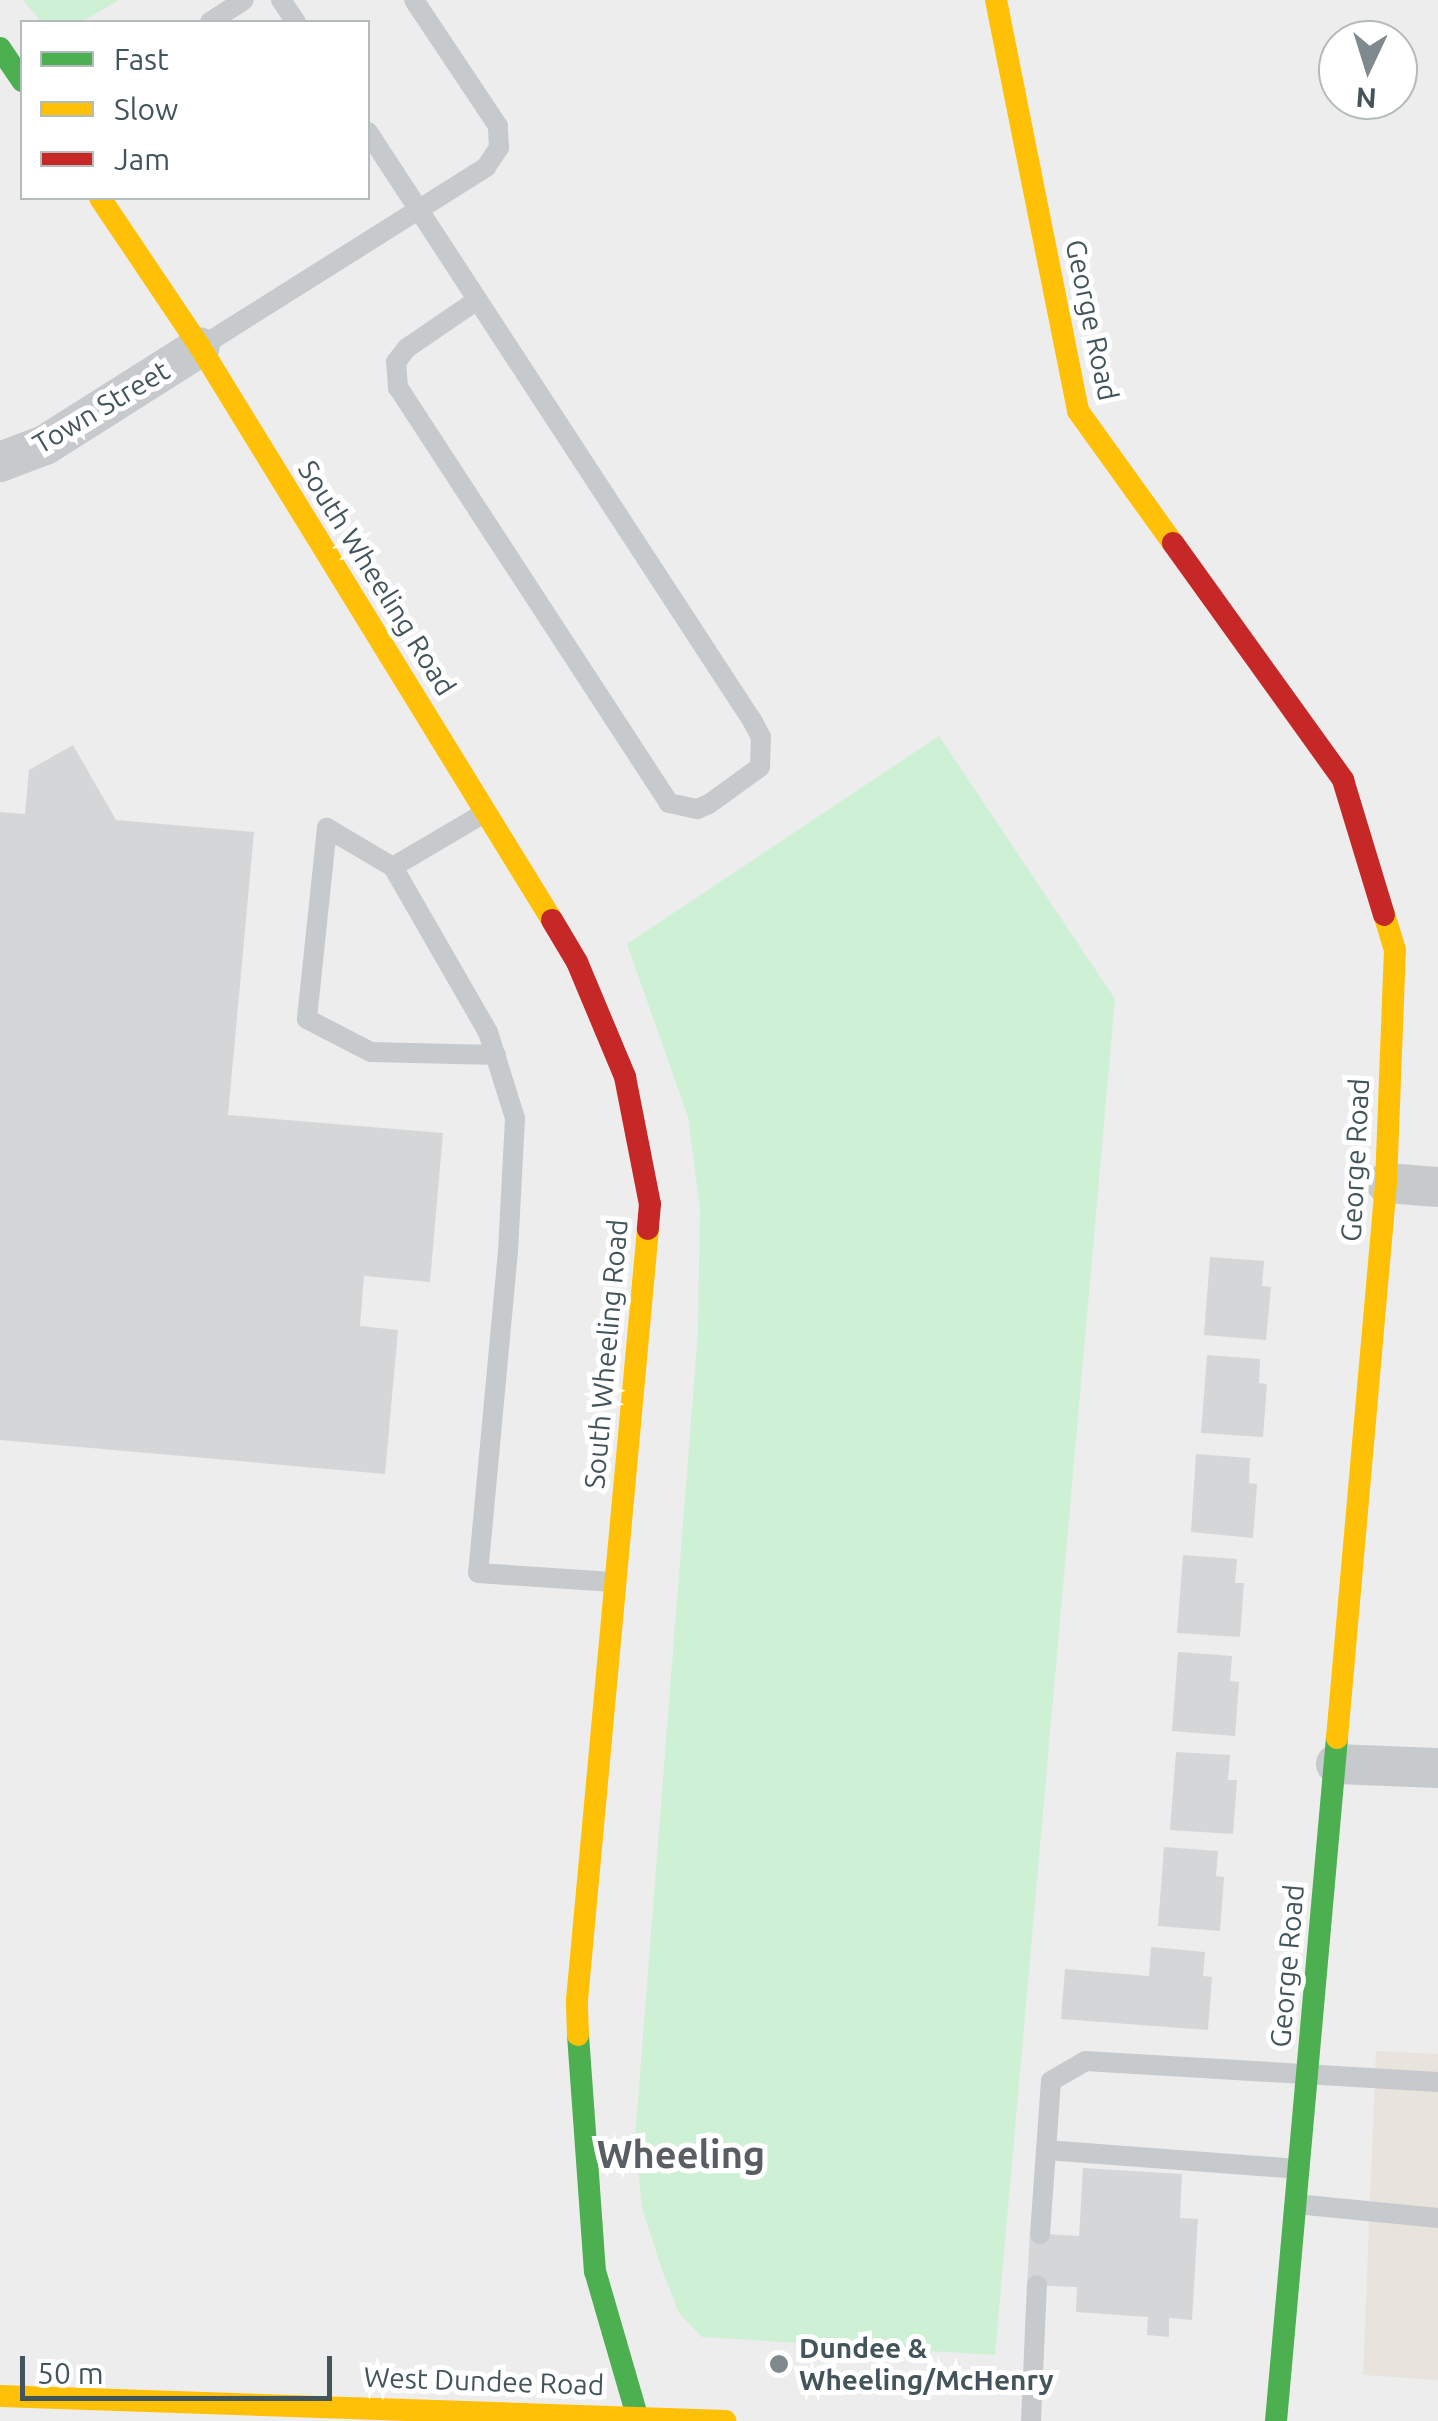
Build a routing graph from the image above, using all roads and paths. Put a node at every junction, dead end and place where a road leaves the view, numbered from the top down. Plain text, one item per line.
1 (244, 0) edge
2 (414, 0) edge
3 (996, 0) edge
4 (213, 20) edge
5 (0, 48) edge
6 (20, 78) edge
7 (370, 135) edge
8 (101, 200) edge
9 (418, 210) junction
10 (477, 300) junction
11 (200, 347) junction
12 (0, 462) edge
13 (486, 812) junction
14 (393, 867) junction
15 (496, 1055) junction
16 (1386, 1184) junction
17 (1438, 1186) edge
18 (616, 1582) junction
19 (1336, 1764) junction
20 (1438, 1768) edge
21 (1308, 2074) junction
22 (1438, 2082) edge
23 (1046, 2150) junction
24 (1299, 2169) junction
25 (1296, 2204) junction
26 (1438, 2218) edge
27 (1040, 2234) dead end
28 (1037, 2285) dead end
29 (0, 2396) edge
30 (639, 2419) edge
31 (726, 2421) edge
32 (1030, 2421) edge
33 (1276, 2421) edge

1 - 4 lane
2 - 9 lane
3 - 16 main road, George Road
5 - 6 main road
7 - 9 lane
8 - 11 main road, South Wheeling Road
9 - 10 lane
9 - 11 lane
10 - 10 lane
11 - 12 street, Town Street
11 - 13 main road, South Wheeling Road
13 - 14 lane
13 - 18 main road, South Wheeling Road
14 - 15 lane
14 - 15 lane
15 - 18 lane
16 - 17 street
16 - 19 main road, George Road
18 - 30 main road, South Wheeling Road
19 - 20 street
19 - 21 main road, George Road
21 - 22 lane
21 - 23 lane
21 - 24 main road, George Road
23 - 24 lane
23 - 27 lane
24 - 25 main road, George Road
25 - 26 lane
25 - 33 main road, George Road
28 - 32 lane
29 - 30 main road, West Dundee Road
30 - 31 main road, West Dundee Road

